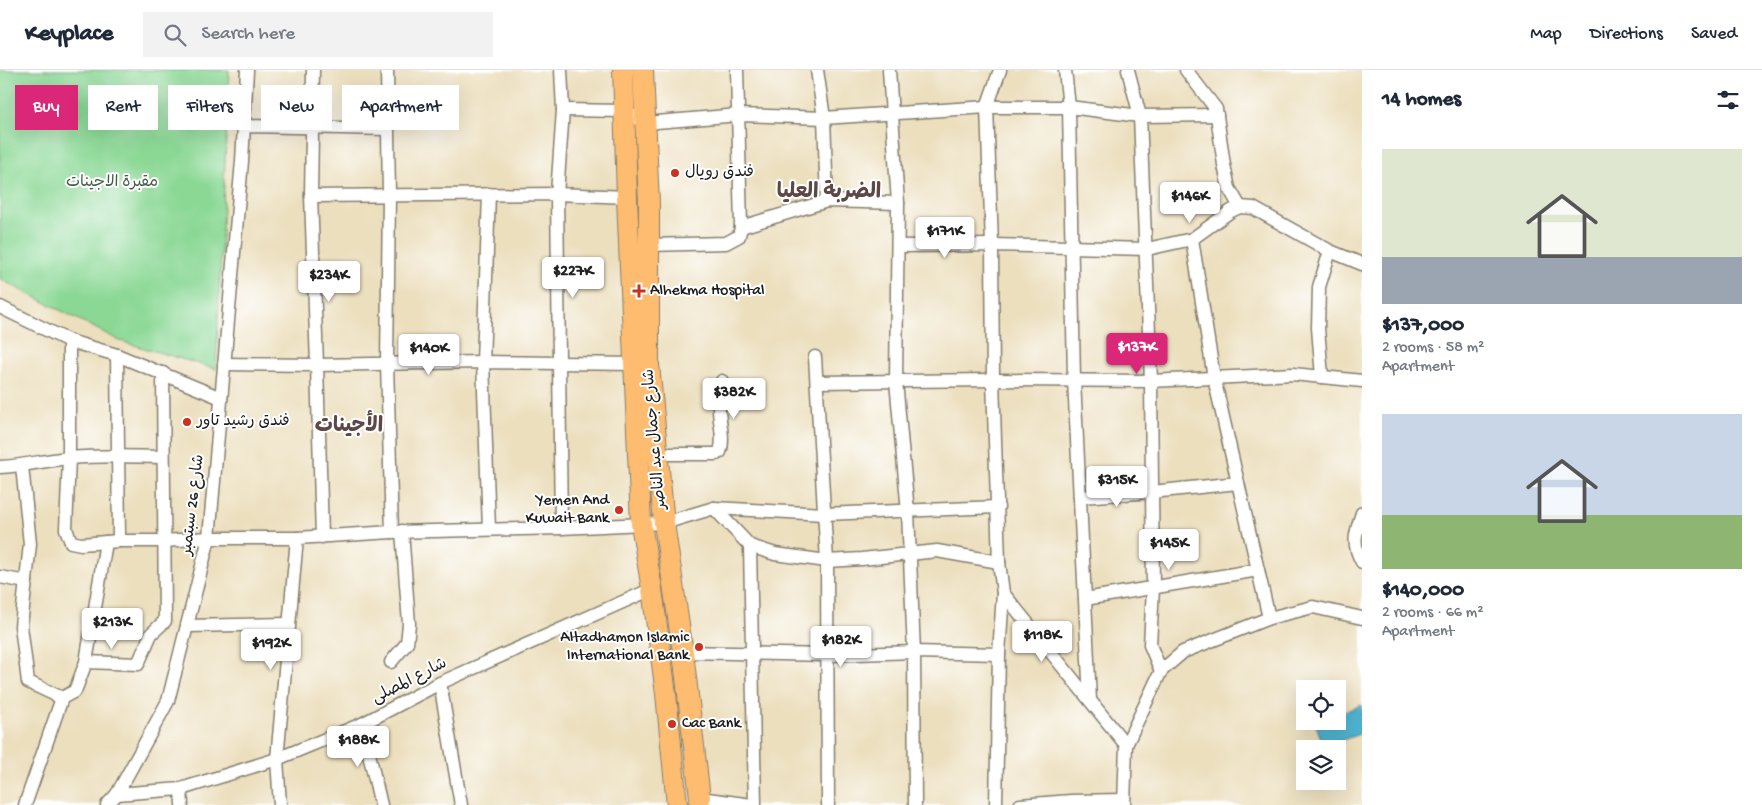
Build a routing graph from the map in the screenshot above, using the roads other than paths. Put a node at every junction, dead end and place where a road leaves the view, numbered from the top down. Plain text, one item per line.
1 (247, 70) edge
2 (313, 70) edge
3 (387, 70) edge
4 (561, 70) edge
5 (623, 70) edge
6 (643, 70) edge
7 (737, 70) edge
8 (817, 70) edge
9 (889, 70) edge
10 (1000, 70) edge
11 (1065, 70) edge
12 (1128, 70) edge
13 (1186, 70) edge
14 (246, 85) edge
15 (313, 85) edge
16 (387, 85) edge
17 (987, 107) junction
18 (1069, 107) junction
19 (563, 110) junction
20 (624, 111) junction
21 (739, 115) junction
22 (891, 115) junction
23 (1217, 115) junction
24 (1140, 116) junction
25 (824, 118) junction
26 (645, 123) junction
27 (243, 130) edge
28 (312, 130) edge
29 (388, 130) edge
30 (489, 194) junction
31 (558, 194) junction
32 (389, 195) junction
33 (311, 196) junction
34 (627, 197) junction
35 (826, 201) junction
36 (898, 203) junction
37 (1240, 207) junction
38 (741, 227) junction
39 (1192, 239) junction
40 (648, 245) junction
41 (992, 245) junction
42 (899, 246) junction
43 (1071, 248) junction
44 (1147, 249) junction
45 (1330, 251) junction
46 (1362, 264) edge
47 (0, 307) edge
48 (69, 341) junction
49 (117, 355) junction
50 (815, 357) dead end
51 (483, 362) junction
52 (561, 363) junction
53 (224, 364) junction
54 (387, 364) junction
55 (634, 364) junction
56 (318, 365) junction
57 (164, 373) junction
58 (1322, 377) junction
59 (1214, 378) junction
60 (993, 380) junction
61 (1074, 380) junction
62 (722, 381) dead end
63 (896, 381) junction
64 (1151, 381) junction
65 (1362, 381) edge
66 (817, 382) junction
67 (222, 398) junction
68 (657, 454) junction
69 (119, 456) junction
70 (163, 457) junction
71 (69, 458) junction
72 (22, 466) junction
73 (0, 467) edge
74 (1238, 483) junction
75 (1152, 492) junction
76 (1080, 497) junction
77 (998, 507) junction
78 (714, 508) junction
79 (908, 512) junction
80 (1362, 513) edge
81 (824, 514) junction
82 (664, 523) junction
83 (641, 524) junction
84 (561, 528) junction
85 (488, 529) junction
86 (397, 531) junction
87 (322, 537) junction
88 (209, 538) junction
89 (296, 538) junction
90 (113, 541) junction
91 (164, 541) junction
92 (750, 546) junction
93 (910, 553) junction
94 (827, 561) junction
95 (999, 562) junction
96 (1362, 562) edge
97 (1258, 570) junction
98 (0, 577) edge
99 (26, 582) junction
100 (1153, 588) junction
101 (652, 589) junction
102 (1003, 593) junction
103 (1085, 599) junction
104 (1358, 614) edge
105 (1269, 618) junction
106 (288, 624) junction
107 (187, 626) junction
108 (683, 652) junction
109 (914, 652) junction
110 (752, 653) junction
111 (999, 654) junction
112 (828, 655) junction
113 (86, 662) junction
114 (391, 662) dead end
115 (1161, 671) junction
116 (440, 683) junction
117 (62, 698) junction
118 (1090, 700) junction
119 (362, 724) junction
120 (1126, 745) junction
121 (277, 759) junction
122 (181, 789) junction
123 (117, 794) junction
124 (699, 802) edge
125 (1123, 802) edge
126 (1071, 803) edge
127 (25, 805) edge
128 (107, 805) edge
129 (182, 805) edge
130 (280, 805) edge
131 (381, 805) edge
132 (461, 805) edge
133 (677, 805) edge
134 (753, 805) edge
135 (828, 805) edge
136 (915, 805) edge
137 (996, 805) edge
138 (1020, 805) edge

1 - 14 street, شارع 26 سبتمبر
2 - 15 street
3 - 16 street
4 - 19 street
5 - 20 main road, شارع جمال عبد الناصر
6 - 26 main road, شارع جمال عبد الناصر
7 - 21 street
8 - 25 street
9 - 22 street
10 - 17 street
11 - 18 street
12 - 24 street
13 - 23 street
17 - 18 street
17 - 22 street
17 - 41 street
18 - 24 street
18 - 43 street
19 - 20 street
19 - 31 street
20 - 26 street
20 - 34 main road, شارع جمال عبد الناصر
21 - 25 street
21 - 26 street
21 - 38 street
22 - 25 street
22 - 36 street
23 - 24 street
23 - 37 street
24 - 44 street
25 - 35 street
26 - 40 main road, شارع جمال عبد الناصر
27 - 53 street, شارع 26 سبتمبر
28 - 33 street
29 - 32 street
30 - 31 street
30 - 32 street
30 - 51 street
31 - 34 street
31 - 52 street
32 - 33 street
32 - 54 street
33 - 56 street
34 - 55 main road, شارع جمال عبد الناصر
35 - 36 street
35 - 38 street
36 - 42 street
37 - 39 street
37 - 45 street
38 - 40 street
39 - 44 street
39 - 59 street
40 - 68 main road, شارع جمال عبد الناصر
41 - 42 street
41 - 43 street
41 - 60 street
42 - 63 street
43 - 44 street
43 - 61 street
44 - 64 street
45 - 46 street
45 - 58 street
47 - 48 street
48 - 49 street
48 - 71 street
49 - 57 street
49 - 69 street
50 - 66 street
51 - 52 street
51 - 54 street
51 - 85 street
52 - 55 street
52 - 84 street
53 - 56 street
53 - 67 street, شارع 26 سبتمبر
54 - 56 street
54 - 86 street
55 - 83 main road, شارع جمال عبد الناصر
56 - 87 street
57 - 67 street
57 - 70 street
58 - 59 street
58 - 65 street
59 - 64 street
59 - 74 street
60 - 61 street
60 - 63 street
60 - 77 street
61 - 64 street
61 - 76 street
62 - 68 street
63 - 66 street
63 - 79 street
64 - 75 street
66 - 81 street
67 - 88 street, شارع 26 سبتمبر
68 - 82 main road, شارع جمال عبد الناصر
69 - 70 street
69 - 71 street
69 - 90 street
70 - 91 street
71 - 72 street
71 - 90 street
72 - 73 street
72 - 99 street
74 - 75 street
74 - 97 street
75 - 76 street
75 - 100 street
76 - 103 street
77 - 79 street
77 - 95 street
78 - 81 street
78 - 82 street
78 - 92 street
79 - 81 street
79 - 93 street
80 - 96 street
81 - 94 street
82 - 83 street
82 - 108 main road, شارع جمال عبد الناصر
83 - 84 street
83 - 101 main road, شارع جمال عبد الناصر
84 - 85 street
85 - 86 street
86 - 87 street
86 - 114 street
87 - 89 street
88 - 89 street
88 - 91 street
88 - 107 street, شارع 26 سبتمبر
89 - 106 street
90 - 91 street
90 - 113 street
91 - 113 street
92 - 94 street
92 - 110 street
93 - 94 street
93 - 95 street
93 - 109 street
94 - 112 street
95 - 102 street
97 - 100 street
97 - 105 street
98 - 99 street
99 - 117 street
100 - 103 street
100 - 115 street
101 - 116 street, شارع المصلى
101 - 133 main road, شارع جمال عبد الناصر
102 - 111 street
102 - 118 street
103 - 118 street
104 - 105 street
105 - 115 street
106 - 107 street
106 - 121 street
107 - 123 street, شارع 26 سبتمبر
108 - 110 street
108 - 124 main road, شارع جمال عبد الناصر
109 - 111 street
109 - 112 street
109 - 136 street
110 - 112 street
110 - 134 street
111 - 137 street
112 - 135 street
113 - 117 street
115 - 120 street
116 - 119 street, شارع المصلى
116 - 132 street
117 - 127 street
118 - 120 street
119 - 121 street, شارع المصلى
119 - 131 street
120 - 125 street
121 - 122 street, شارع المصلى
121 - 130 street
122 - 123 street, شارع المصلى
122 - 129 street
123 - 128 street, شارع 26 سبتمبر
124 - 134 street
125 - 126 street
126 - 138 street

